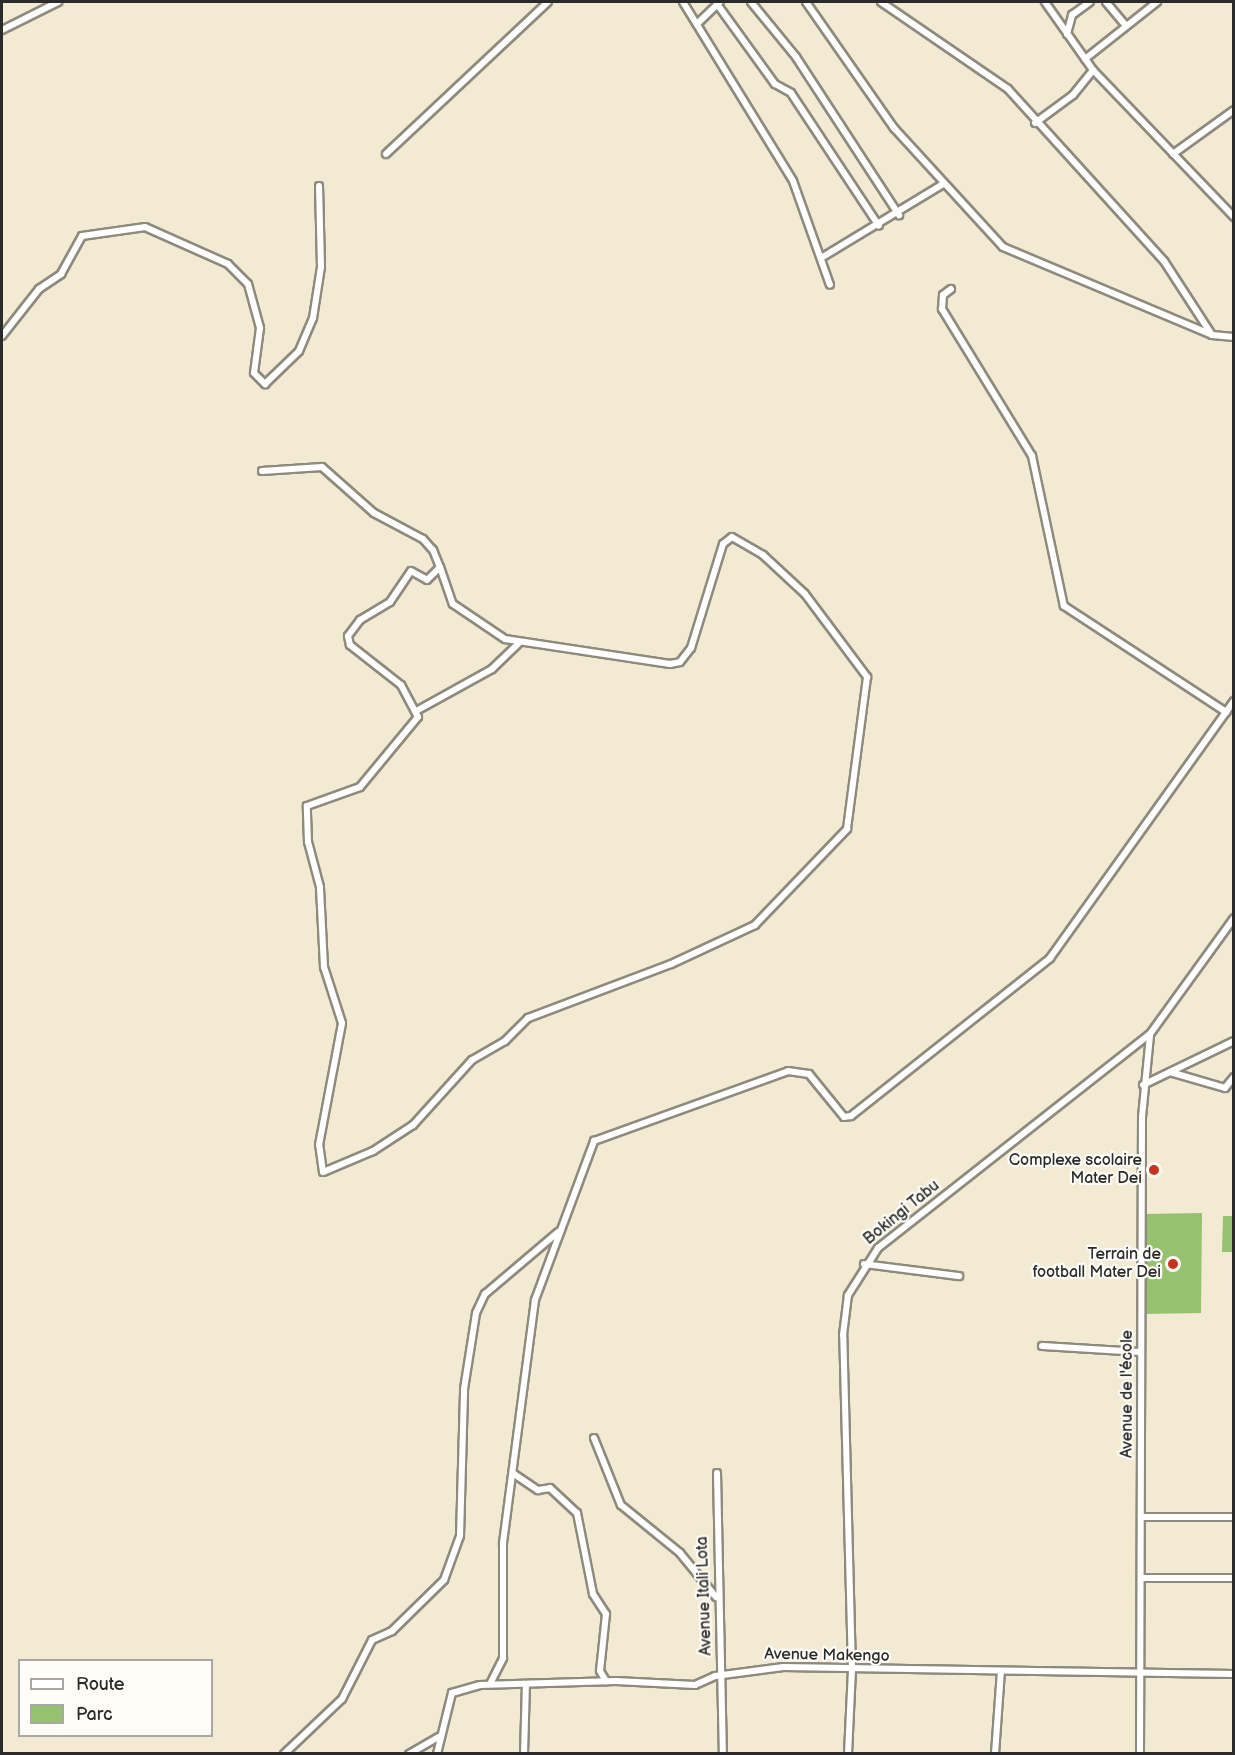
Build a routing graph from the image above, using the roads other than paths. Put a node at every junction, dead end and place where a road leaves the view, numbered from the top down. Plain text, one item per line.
1 (58, 2) edge
2 (548, 2) edge
3 (683, 2) edge
4 (751, 2) edge
5 (806, 2) edge
6 (881, 2) edge
7 (1045, 2) edge
8 (1090, 2) edge
9 (1106, 2) edge
10 (1157, 2) edge
11 (719, 3) edge
12 (698, 23) junction
13 (1126, 26) junction
14 (2, 30) edge
15 (1067, 34) junction
16 (1085, 59) junction
17 (1093, 70) junction
18 (1233, 110) edge
19 (1035, 123) junction
20 (386, 154) dead end
21 (1173, 154) junction
22 (943, 183) junction
23 (319, 186) dead end
24 (1233, 206) edge
25 (1226, 210) junction
26 (900, 215) junction
27 (1233, 217) edge
28 (879, 226) junction
29 (821, 258) junction
30 (830, 285) dead end
31 (951, 289) dead end
32 (1212, 335) junction
33 (2, 336) edge
34 (1233, 337) edge
35 (261, 471) dead end
36 (440, 567) junction
37 (519, 643) junction
38 (1233, 701) edge
39 (418, 710) junction
40 (1226, 712) junction
41 (1233, 918) edge
42 (1150, 1034) junction
43 (1233, 1041) edge
44 (1170, 1072) junction
45 (1233, 1077) edge
46 (1143, 1084) junction
47 (560, 1230) junction
48 (864, 1264) junction
49 (959, 1276) dead end
50 (1042, 1346) dead end
51 (1142, 1352) junction
52 (594, 1438) dead end
53 (514, 1473) junction
54 (717, 1473) dead end
55 (1142, 1517) junction
56 (1233, 1517) edge
57 (1144, 1578) junction
58 (1233, 1578) edge
59 (717, 1598) junction
60 (852, 1670) junction
61 (1001, 1671) junction
62 (1143, 1672) junction
63 (1233, 1674) edge
64 (722, 1675) junction
65 (606, 1681) junction
66 (490, 1684) junction
67 (526, 1684) junction
68 (439, 1737) junction
69 (284, 1754) edge
70 (409, 1754) edge
71 (436, 1754) edge
72 (524, 1754) edge
73 (723, 1754) edge
74 (848, 1754) edge
75 (994, 1754) edge
76 (1140, 1754) edge

1 - 14 street
2 - 20 street
3 - 12 street
4 - 26 street
5 - 22 street
6 - 19 street
7 - 15 street
8 - 15 street
9 - 13 street
10 - 13 street
11 - 12 street
11 - 28 street
12 - 29 street
13 - 16 street
15 - 16 street
16 - 17 street
17 - 19 street
17 - 21 street
18 - 21 street
19 - 32 street
21 - 25 street
22 - 26 street
22 - 32 street
23 - 33 street
24 - 25 street
25 - 27 street
26 - 28 street
28 - 29 street
29 - 30 street
31 - 40 street
32 - 34 street
35 - 36 street
36 - 37 street
36 - 39 street
37 - 39 street
37 - 39 street
38 - 40 street
40 - 47 street
41 - 42 street, Bokingi Tabu
42 - 46 street, Avenue de l'école
42 - 48 street, Bokingi Tabu
43 - 44 street
44 - 45 street
44 - 46 street
46 - 51 street, Avenue de l'école
47 - 53 street
47 - 69 street
48 - 49 street
48 - 60 street, Bokingi Tabu
50 - 51 street
51 - 55 street, Avenue de l'école
52 - 59 street
53 - 65 street
53 - 66 street
54 - 59 street, Avenue Itali Lota
55 - 56 street
55 - 57 street, Avenue de l'école
57 - 58 street
57 - 62 street, Avenue de l'école
59 - 64 street, Avenue Itali Lota
60 - 61 street, Avenue Makengo
60 - 64 street, Avenue Makengo
60 - 74 street, Bokingi Tabu
61 - 62 street, Avenue Makengo
61 - 75 street
62 - 63 street, Avenue Makengo
62 - 76 street, Avenue de l'école
64 - 65 street, Avenue Makengo
64 - 73 street, Avenue Itali Lota
65 - 67 street, Avenue Makengo
66 - 67 street, Avenue Makengo
66 - 68 street, Avenue Makengo
67 - 72 street
68 - 70 street
68 - 71 street, Avenue Makengo

